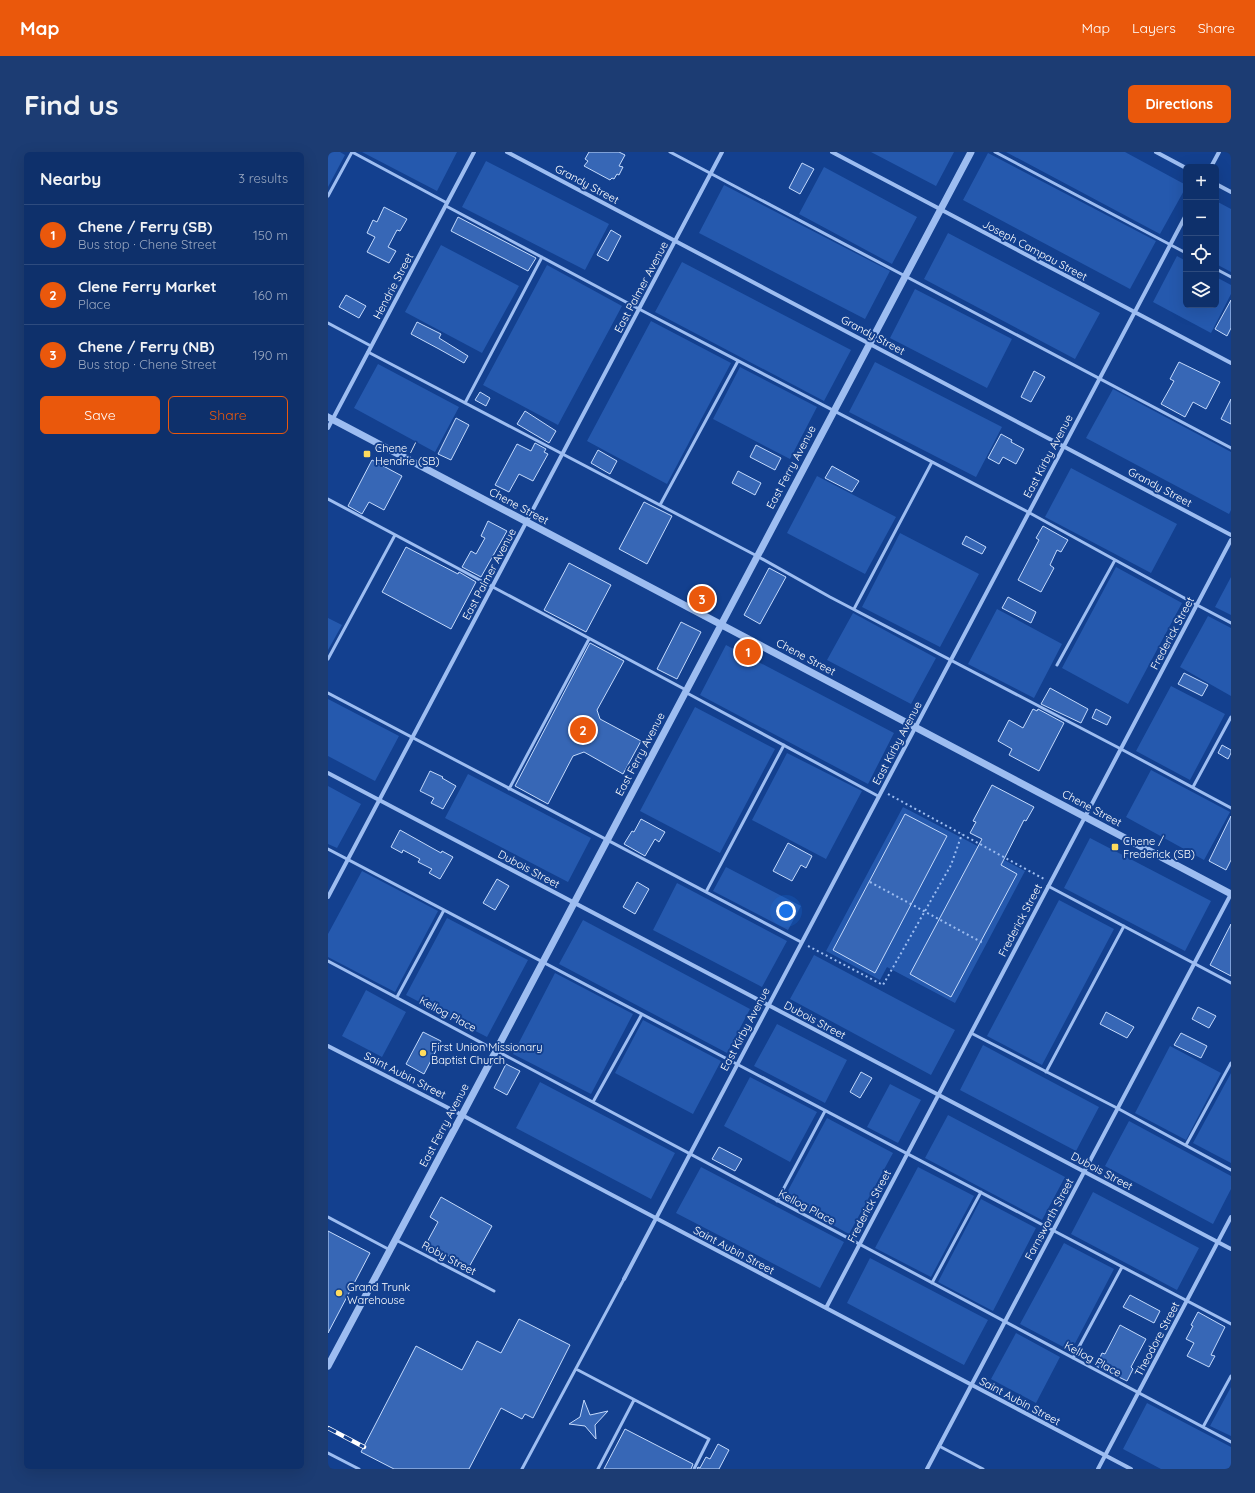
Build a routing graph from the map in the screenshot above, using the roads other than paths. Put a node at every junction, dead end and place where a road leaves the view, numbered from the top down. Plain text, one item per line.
1 (352, 152) edge
2 (474, 152) edge
3 (507, 152) edge
4 (670, 152) edge
5 (722, 152) edge
6 (832, 152) edge
7 (971, 152) edge
8 (995, 152) edge
9 (1156, 152) edge
10 (1219, 152) edge
11 (1213, 164) edge
12 (1183, 166) edge
13 (711, 174) junction
14 (1219, 186) edge
15 (1231, 192) edge
16 (328, 196) edge
17 (446, 204) junction
18 (940, 210) junction
19 (1183, 221) edge
20 (675, 241) junction
21 (1170, 245) junction
22 (1183, 252) edge
23 (542, 257) junction
24 (1219, 271) edge
25 (905, 276) junction
26 (1231, 277) edge
27 (639, 309) junction
28 (1134, 312) junction
29 (328, 323) edge
30 (869, 344) junction
31 (371, 346) junction
32 (368, 352) junction
33 (738, 361) junction
34 (1231, 363) edge
35 (1099, 378) junction
36 (465, 403) junction
37 (834, 411) junction
38 (330, 419) edge
39 (328, 428) edge
40 (1064, 446) junction
41 (1231, 448) edge
42 (563, 454) junction
43 (932, 462) junction
44 (328, 499) edge
45 (660, 505) junction
46 (1028, 512) junction
47 (526, 522) junction
48 (395, 535) junction
49 (1231, 535) edge
50 (1231, 540) edge
51 (757, 556) junction
52 (1114, 560) junction
53 (492, 588) junction
54 (1196, 606) junction
55 (854, 609) junction
56 (1231, 623) edge
57 (721, 625) junction
58 (589, 639) junction
59 (328, 659) edge
60 (951, 659) junction
61 (1057, 665) dead end
62 (686, 691) junction
63 (328, 693) edge
64 (1231, 717) edge
65 (915, 727) junction
66 (412, 739) junction
67 (784, 745) junction
68 (1121, 749) junction
69 (328, 773) edge
70 (1192, 787) junction
71 (509, 789) junction
72 (878, 796) junction
73 (380, 800) junction
74 (1231, 808) edge
75 (1085, 817) junction
76 (607, 840) junction
77 (328, 849) edge
78 (348, 860) junction
79 (1049, 884) junction
80 (706, 892) junction
81 (1231, 894) edge
82 (328, 897) edge
83 (574, 903) junction
84 (444, 910) junction
85 (1124, 926) junction
86 (801, 942) junction
87 (328, 961) edge
88 (542, 962) junction
89 (1194, 963) junction
90 (1231, 983) edge
91 (397, 997) junction
92 (768, 1005) junction
93 (642, 1014) junction
94 (971, 1034) junction
95 (328, 1046) edge
96 (495, 1051) junction
97 (1231, 1063) edge
98 (737, 1064) junction
99 (1046, 1072) junction
100 (938, 1095) junction
101 (593, 1102) junction
102 (1117, 1108) junction
103 (826, 1111) junction
104 (462, 1115) junction
105 (1186, 1146) junction
106 (690, 1154) junction
107 (907, 1154) junction
108 (1231, 1170) edge
109 (1084, 1172) junction
110 (981, 1192) junction
111 (777, 1201) junction
112 (328, 1217) edge
113 (1231, 1217) edge
114 (656, 1219) junction
115 (1053, 1230) junction
116 (396, 1240) junction
117 (1218, 1242) junction
118 (859, 1244) junction
119 (1231, 1249) edge
120 (390, 1250) junction
121 (1122, 1267) junction
122 (624, 1279) joint
123 (932, 1283) junction
124 (494, 1291) dead end
125 (1187, 1301) junction
126 (826, 1308) junction
127 (1005, 1322) junction
128 (1231, 1324) edge
129 (1073, 1358) junction
130 (328, 1366) edge
131 (576, 1369) junction
132 (1231, 1376) edge
133 (972, 1385) junction
134 (1138, 1393) junction
135 (634, 1400) junction
136 (1203, 1427) junction
137 (1231, 1442) edge
138 (939, 1446) junction
139 (328, 1453) edge
140 (1105, 1456) junction
141 (359, 1469) edge
142 (522, 1469) edge
143 (598, 1469) edge
144 (694, 1469) edge
145 (927, 1469) edge
146 (983, 1469) edge
147 (1098, 1469) edge
148 (1131, 1469) edge

1 - 16 lane
1 - 17 lane
2 - 17 street, Hendrie Street
3 - 20 street, Grandy Street
4 - 13 lane
5 - 13 street, East Palmer Avenue
6 - 18 street, Joseph Campau Street
7 - 18 street, East Ferry Avenue
8 - 21 lane
9 - 12 street
10 - 11 street
13 - 20 street, East Palmer Avenue
13 - 25 lane
14 - 15 street
17 - 23 lane
17 - 31 street, Hendrie Street
18 - 25 street, East Ferry Avenue
18 - 28 street, Joseph Campau Street
19 - 21 street, East Kirby Avenue
20 - 27 street, East Palmer Avenue
20 - 30 street, Grandy Street
21 - 22 lane
21 - 28 street, East Kirby Avenue
23 - 27 lane
23 - 36 lane
24 - 26 lane
25 - 30 street, East Ferry Avenue
25 - 35 lane
27 - 33 lane
27 - 42 street, East Palmer Avenue
28 - 34 street, Joseph Campau Street
28 - 35 street, East Kirby Avenue
29 - 31 lane
30 - 37 street, East Ferry Avenue
30 - 40 street, Grandy Street
31 - 32 street, Hendrie Street
32 - 36 lane
32 - 38 street, Hendrie Street
33 - 37 lane
33 - 45 lane
35 - 40 street, East Kirby Avenue
35 - 41 lane
36 - 42 lane
37 - 43 lane
37 - 51 street, East Ferry Avenue
38 - 39 street, Hendrie Street
38 - 47 street, Chene Street
40 - 46 street, East Kirby Avenue
40 - 49 street, Grandy Street
42 - 45 lane
42 - 47 street, East Palmer Avenue
43 - 46 lane
43 - 55 lane
44 - 48 lane
45 - 51 lane
46 - 52 lane
46 - 60 street, East Kirby Avenue
47 - 53 street, East Palmer Avenue
47 - 57 street, Chene Street
48 - 53 lane
48 - 59 lane
50 - 54 street, Frederick Street
51 - 55 lane
51 - 57 street, East Ferry Avenue
52 - 54 lane
52 - 61 lane
53 - 58 lane
53 - 66 street, East Palmer Avenue
54 - 56 lane
54 - 68 street, Frederick Street
55 - 60 lane
57 - 62 street, East Ferry Avenue
57 - 65 street, Chene Street
58 - 62 lane
58 - 71 lane
60 - 65 street, East Kirby Avenue
60 - 68 lane
62 - 67 lane
62 - 76 street, East Ferry Avenue
63 - 66 lane
64 - 70 lane
65 - 72 street, East Kirby Avenue
65 - 75 street, Chene Street
66 - 71 lane
66 - 73 street, East Palmer Avenue
67 - 72 lane
67 - 80 lane
68 - 70 lane
68 - 75 street, Frederick Street
69 - 73 street, Dubois Street
70 - 74 lane
71 - 76 lane
72 - 86 street, East Kirby Avenue
73 - 78 street, East Palmer Avenue
73 - 83 street, Dubois Street
75 - 79 street, Frederick Street
75 - 81 street, Chene Street
76 - 80 lane
76 - 83 street, East Ferry Avenue
77 - 78 lane
78 - 82 street, East Palmer Avenue
78 - 84 lane
79 - 85 lane
79 - 94 street, Frederick Street
80 - 86 lane
81 - 89 street, Farnsworth Street
83 - 88 street, East Ferry Avenue
83 - 92 street, Dubois Street
84 - 88 lane
84 - 91 lane
85 - 89 lane
85 - 99 lane
86 - 92 street, East Kirby Avenue
87 - 91 lane, Kellog Place
88 - 93 lane
88 - 96 street, East Ferry Avenue
89 - 90 lane
89 - 102 street, Farnsworth Street
91 - 96 lane, Kellog Place
92 - 98 street, East Kirby Avenue
92 - 100 street, Dubois Street
93 - 98 lane
93 - 101 lane
94 - 99 lane
94 - 100 street, Frederick Street
95 - 104 street, Saint Aubin Street
96 - 101 lane, Kellog Place
96 - 104 street, East Ferry Avenue
97 - 105 lane
98 - 103 lane
98 - 106 street, East Kirby Avenue
99 - 102 lane
100 - 107 street, Frederick Street
100 - 109 street, Dubois Street
101 - 106 lane, Kellog Place
102 - 105 lane
102 - 109 street, Farnsworth Street
103 - 107 lane
103 - 111 lane
104 - 114 street, Saint Aubin Street
104 - 116 street, East Ferry Avenue
105 - 108 lane
106 - 111 lane, Kellog Place
106 - 114 street, East Kirby Avenue
107 - 110 lane
107 - 118 street, Frederick Street
109 - 115 street, Farnsworth Street
109 - 117 street, Dubois Street
110 - 115 lane
110 - 123 lane
111 - 118 lane, Kellog Place
112 - 120 lane
113 - 117 street, Theodore Street
114 - 122 street, East Kirby Avenue
114 - 126 street, Saint Aubin Street
115 - 121 lane
115 - 127 street, Farnsworth Street
116 - 120 street, East Ferry Avenue
116 - 124 lane, Roby Street
117 - 119 street, Dubois Street
117 - 125 street, Theodore Street
118 - 123 lane, Kellog Place
118 - 126 street, Frederick Street
120 - 130 street, East Ferry Avenue
121 - 125 lane
121 - 129 lane
122 - 131 lane
123 - 127 lane, Kellog Place
125 - 128 lane
125 - 134 street, Theodore Street
126 - 133 street, Saint Aubin Street
127 - 129 lane, Kellog Place
127 - 133 street, Farnsworth Street
129 - 134 lane, Kellog Place
131 - 135 lane
131 - 142 lane
132 - 136 lane
133 - 138 street, Farnsworth Street
133 - 140 street, Saint Aubin Street
134 - 136 lane, Kellog Place
134 - 140 street, Theodore Street
135 - 143 lane
135 - 144 lane
136 - 137 lane, Kellog Place
138 - 145 street, Farnsworth Street
138 - 146 lane
139 - 141 lane
140 - 147 street, Theodore Street
140 - 148 street, Saint Aubin Street

